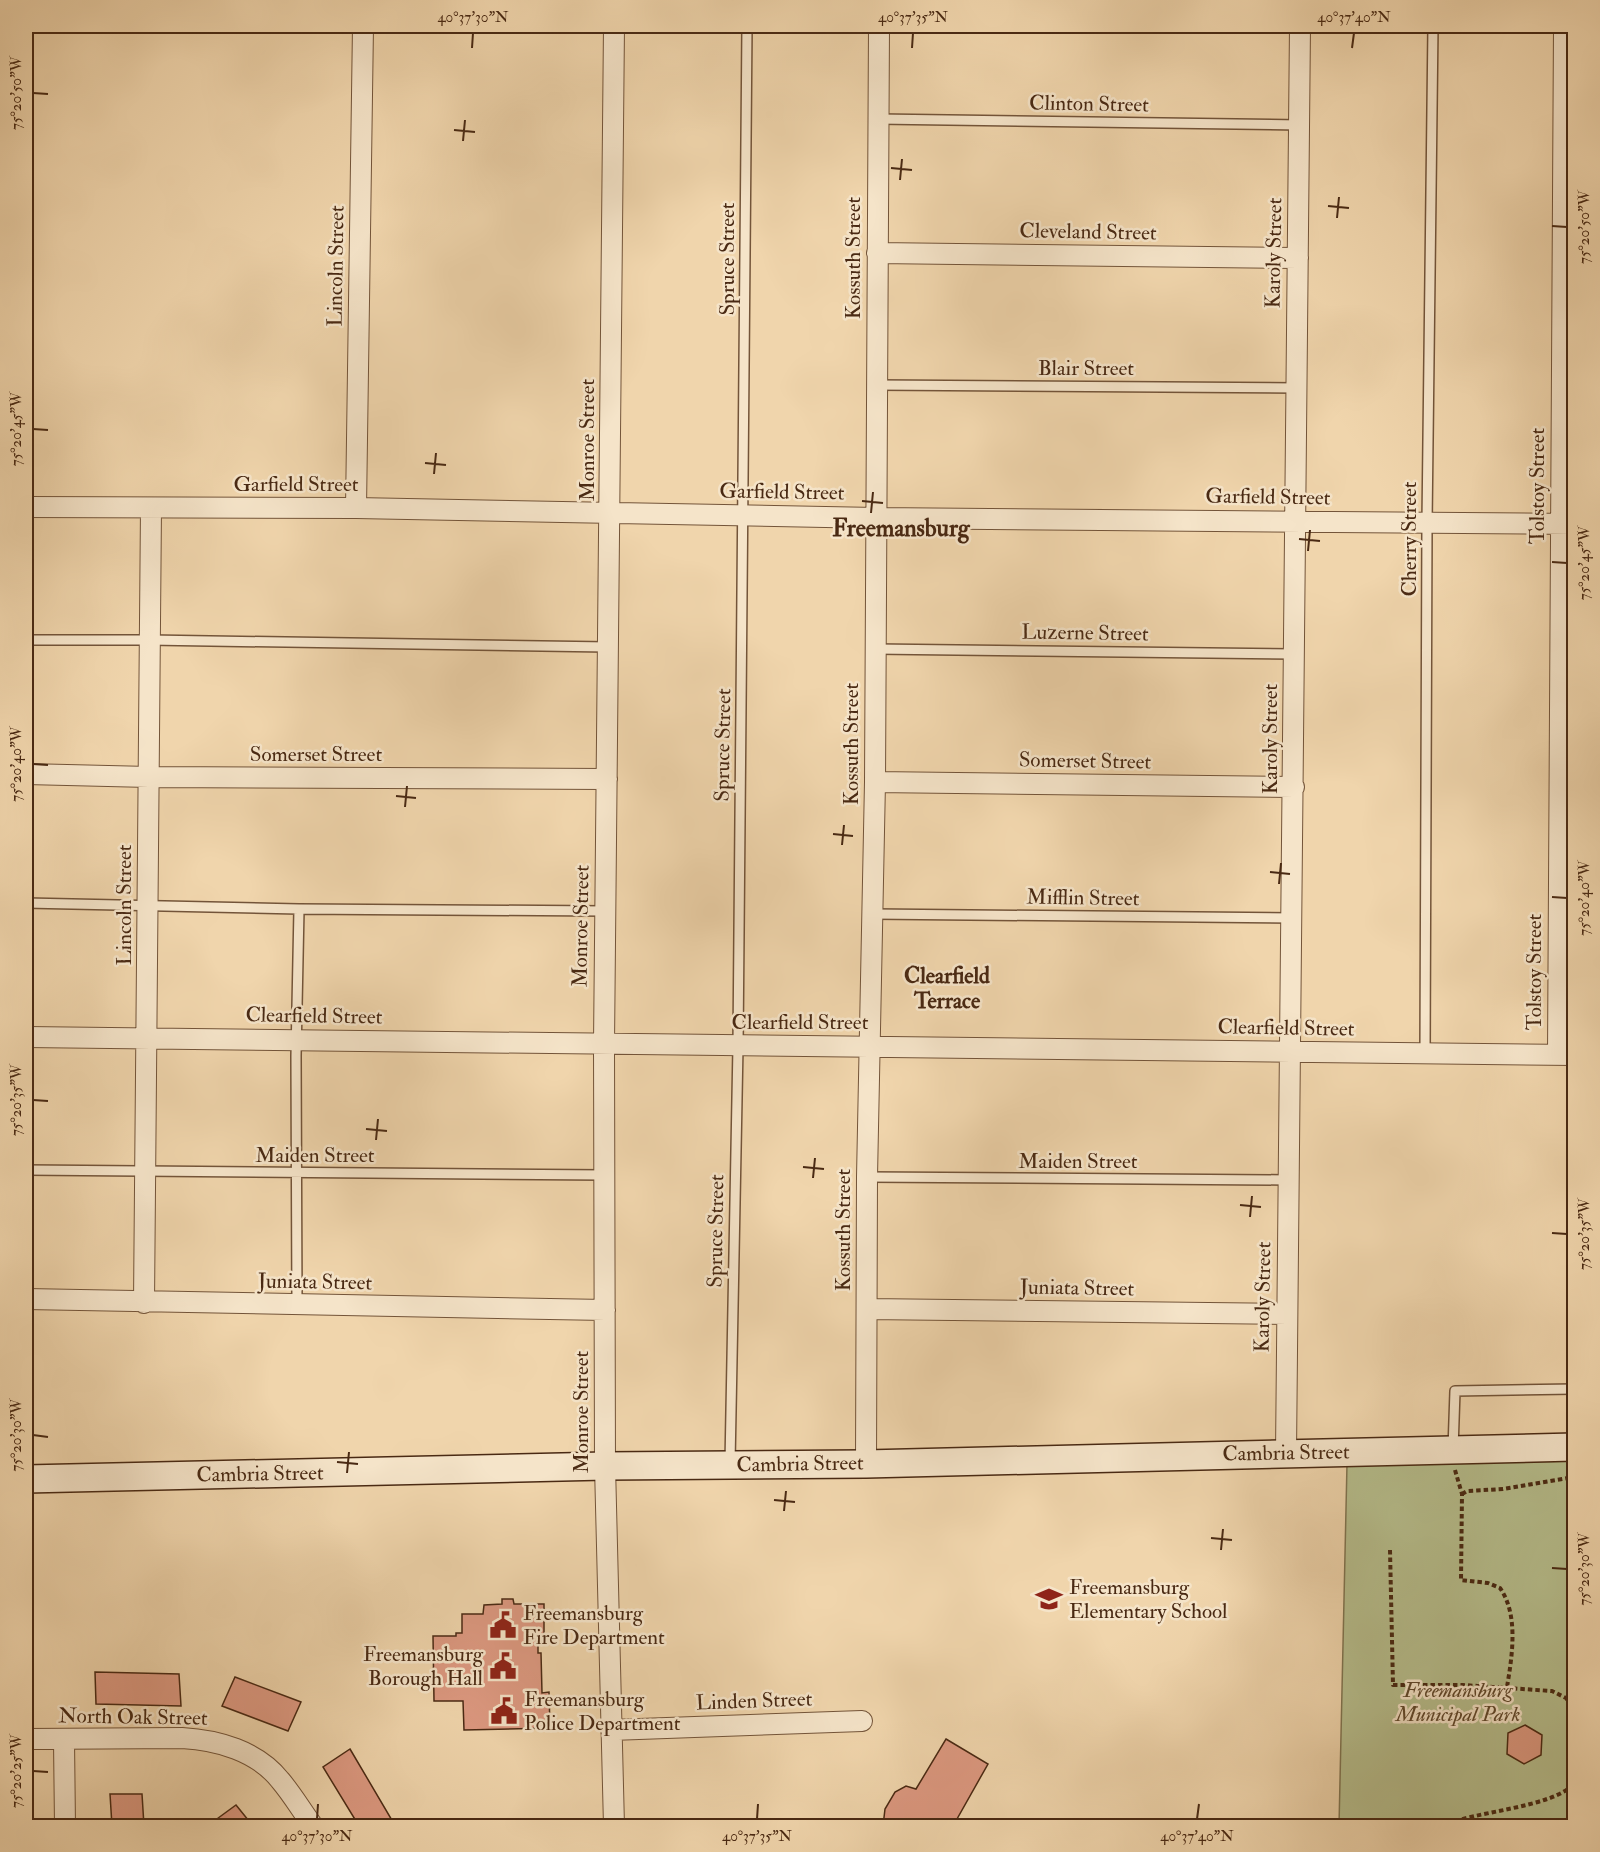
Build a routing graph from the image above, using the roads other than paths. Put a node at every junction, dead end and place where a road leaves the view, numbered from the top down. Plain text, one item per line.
1 (363, 26) edge
2 (614, 26) edge
3 (747, 26) edge
4 (879, 26) edge
5 (1300, 26) edge
6 (1433, 26) edge
7 (1564, 26) edge
8 (878, 119) junction
9 (1300, 125) junction
10 (877, 253) junction
11 (1298, 258) junction
12 (876, 385) junction
13 (1296, 388) junction
14 (26, 507) edge
15 (151, 508) junction
16 (356, 508) junction
17 (610, 514) junction
18 (743, 516) junction
19 (876, 518) junction
20 (1294, 521) junction
21 (1427, 523) junction
22 (1568, 524) edge
23 (26, 640) edge
24 (149, 640) junction
25 (608, 647) junction
26 (875, 649) junction
27 (1294, 654) junction
28 (26, 774) edge
29 (149, 777) junction
30 (607, 779) junction
31 (875, 782) junction
32 (1294, 787) junction
33 (26, 903) edge
34 (149, 906) junction
35 (299, 909) junction
36 (605, 911) junction
37 (873, 914) junction
38 (1293, 918) junction
39 (26, 1037) edge
40 (146, 1038) junction
41 (296, 1040) junction
42 (604, 1044) junction
43 (738, 1046) junction
44 (870, 1047) junction
45 (1290, 1052) junction
46 (1425, 1054) junction
47 (1566, 1055) edge
48 (26, 1170) edge
49 (145, 1171) junction
50 (297, 1173) junction
51 (604, 1175) junction
52 (867, 1177) junction
53 (1288, 1180) junction
54 (26, 1299) edge
55 (144, 1303) junction
56 (297, 1305) junction
57 (867, 1309) junction
58 (605, 1310) junction
59 (1287, 1314) junction
60 (1575, 1389) edge
61 (1575, 1447) edge
62 (1286, 1453) junction
63 (1454, 1459) junction
64 (866, 1464) junction
65 (730, 1465) junction
66 (606, 1466) junction
67 (26, 1479) edge
68 (862, 1721) dead end
69 (611, 1730) junction
70 (26, 1739) edge
71 (64, 1740) junction
72 (65, 1827) edge
73 (313, 1827) edge
74 (614, 1827) edge

1 - 16 street, Lincoln Street
2 - 17 street, Monroe Street
3 - 18 lane, Spruce Street
4 - 8 street, Kossuth Street
5 - 9 street, Karoly Street
6 - 21 lane, Cherry Street
7 - 22 street, Tolstoy Street
8 - 9 lane, Clinton Street
8 - 10 street, Kossuth Street
9 - 11 street, Karoly Street
10 - 11 street, Cleveland Street
10 - 12 street, Kossuth Street
11 - 13 street, Karoly Street
12 - 13 lane, Blair Street
12 - 19 street, Kossuth Street
13 - 20 street, Karoly Street
14 - 15 street, Garfield Street
15 - 16 street, Garfield Street
15 - 24 street, Lincoln Street
16 - 17 street, Garfield Street
17 - 18 street, Garfield Street
17 - 25 street, Monroe Street
18 - 19 street, Garfield Street
18 - 43 lane, Spruce Street
19 - 20 street, Garfield Street
19 - 26 street, Kossuth Street
20 - 21 street, Garfield Street
20 - 27 street, Karoly Street
21 - 22 street, Garfield Street
21 - 46 lane, Cherry Street
22 - 47 street, Tolstoy Street
23 - 24 lane
24 - 25 lane
24 - 29 street, Lincoln Street
25 - 30 street, Monroe Street
26 - 27 lane, Luzerne Street
26 - 31 street, Kossuth Street
27 - 32 street, Karoly Street
28 - 29 street, Somerset Street
29 - 30 street, Somerset Street
29 - 34 street, Lincoln Street
30 - 36 street, Monroe Street
31 - 32 street, Somerset Street
31 - 37 street, Kossuth Street
32 - 38 street, Karoly Street
33 - 34 lane
34 - 35 lane
34 - 40 street, Lincoln Street
35 - 36 lane
35 - 41 lane
36 - 42 street, Monroe Street
37 - 38 lane, Mifflin Street
37 - 44 street, Kossuth Street
38 - 45 street, Karoly Street
39 - 40 street, Clearfield Street
40 - 41 street, Clearfield Street
40 - 49 street, Lincoln Street
41 - 42 street, Clearfield Street
41 - 50 lane
42 - 43 street, Clearfield Street
42 - 51 street, Monroe Street
43 - 44 street, Clearfield Street
43 - 65 lane, Spruce Street
44 - 45 street, Clearfield Street
44 - 52 street, Kossuth Street
45 - 46 street, Clearfield Street
45 - 53 street, Karoly Street
46 - 47 street, Clearfield Street
48 - 49 lane, Maiden Street
49 - 50 lane, Maiden Street
49 - 55 street, Lincoln Street
50 - 51 lane, Maiden Street
50 - 56 lane
51 - 58 street, Monroe Street
52 - 53 lane, Maiden Street
52 - 57 street, Kossuth Street
53 - 59 street, Karoly Street
54 - 55 street, Juniata Street
55 - 56 street, Juniata Street
56 - 58 street, Juniata Street
57 - 59 street, Juniata Street
57 - 64 street, Kossuth Street
58 - 66 street, Monroe Street
59 - 62 street, Karoly Street
60 - 63 lane
61 - 63 street, Cambria Street
62 - 63 street, Cambria Street
62 - 64 street, Cambria Street
64 - 65 street, Cambria Street
65 - 66 street, Cambria Street
66 - 67 street, Cambria Street
66 - 69 street, Monroe Street
68 - 69 street, Linden Street
69 - 74 street, Monroe Street
70 - 71 street, North Oak Street
71 - 72 street
71 - 73 street, North Oak Street

